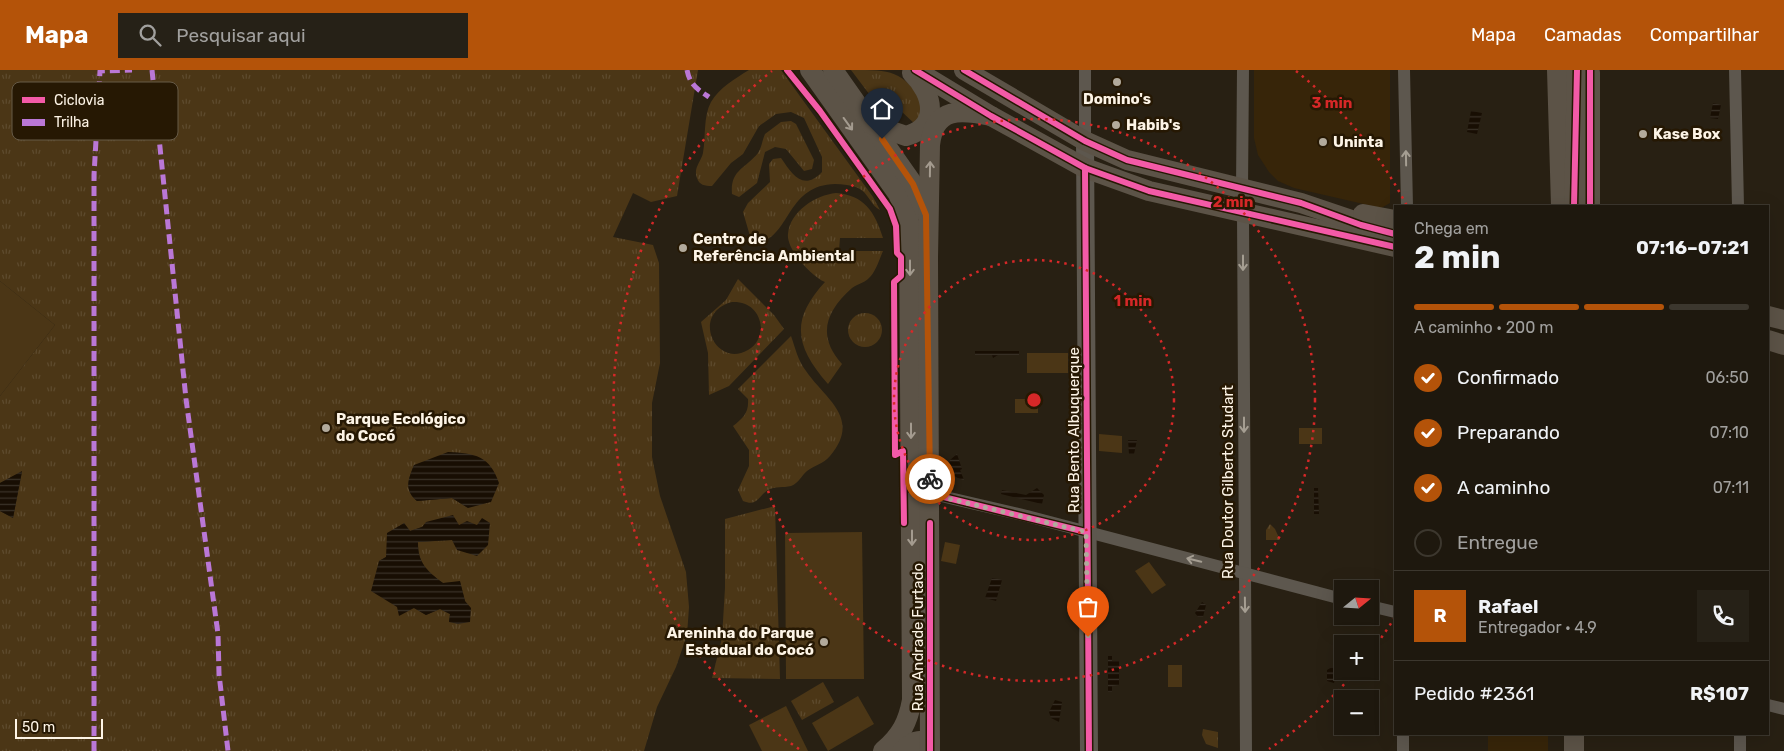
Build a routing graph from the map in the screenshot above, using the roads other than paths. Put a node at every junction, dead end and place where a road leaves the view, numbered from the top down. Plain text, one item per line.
1 (796, 70) edge
2 (810, 70) edge
3 (833, 70) edge
4 (908, 70) edge
5 (915, 70) edge
6 (964, 70) edge
7 (1085, 70) edge
8 (1243, 70) edge
9 (1404, 70) edge
10 (1557, 70) edge
11 (1568, 70) edge
12 (1577, 70) edge
13 (1590, 70) edge
14 (1735, 70) edge
15 (828, 98) junction
16 (991, 116) junction
17 (871, 124) junction
18 (1085, 141) junction
19 (1085, 168) junction
20 (1242, 189) junction
21 (1565, 202) edge
22 (1301, 203) junction
23 (1406, 205) edge
24 (1590, 205) edge
25 (1738, 205) edge
26 (1243, 214) junction
27 (1394, 220) edge
28 (1309, 227) junction
29 (1359, 232) junction
30 (1394, 234) edge
31 (928, 235) junction
32 (1394, 247) edge
33 (1394, 258) edge
34 (1769, 316) edge
35 (1784, 320) edge
36 (1769, 328) edge
37 (1784, 332) edge
38 (1769, 340) edge
39 (1784, 345) edge
40 (1769, 352) edge
41 (1784, 356) edge
42 (921, 491) junction
43 (1086, 532) junction
44 (1244, 573) junction
45 (1334, 597) edge
46 (1379, 608) edge
47 (1394, 612) edge
48 (1769, 705) edge
49 (1784, 709) edge
50 (1403, 735) edge
51 (1574, 735) edge
52 (1740, 735) edge
53 (930, 747) edge
54 (883, 751) edge
55 (902, 751) edge
56 (1089, 751) edge
57 (1246, 751) edge
58 (1403, 751) edge
59 (1574, 751) edge
60 (1740, 751) edge

1 - 15 main road
2 - 15 main road
3 - 17 main road
4 - 17 main road
5 - 16 main road
6 - 18 main road
7 - 18 street, Rua Bento Albuquerque
8 - 20 street
23 -> 9 street
10 - 21 main road
11 - 21 main road
12 - 21 main road
13 - 24 main road
14 - 25 street
15 -> 42 main road
16 - 19 main road
31 -> 16 main road
17 - 31 main road
18 - 19 street, Rua Bento Albuquerque
18 - 20 main road
19 - 26 main road
19 - 43 street, Rua Bento Albuquerque
20 - 22 main road
22 - 27 main road
22 - 29 main road
26 - 28 main road
26 -> 44 street, Rua Doutor Gilberto Studart
28 - 29 main road
28 - 33 main road
29 - 30 main road
29 - 32 main road
31 - 42 main road, Rua Andrade Furtado
34 - 35 main road
36 - 37 main road
38 - 39 main road
40 - 41 main road
42 - 43 street
42 - 53 main road, Rua Andrade Furtado
42 -> 54 main road
44 -> 43 street
43 - 56 street, Rua Bento Albuquerque
44 - 45 street
44 -> 57 street, Rua Doutor Gilberto Studart
46 - 47 street
48 - 49 street
50 - 58 street
51 - 59 main road
52 - 60 street
53 - 55 main road

